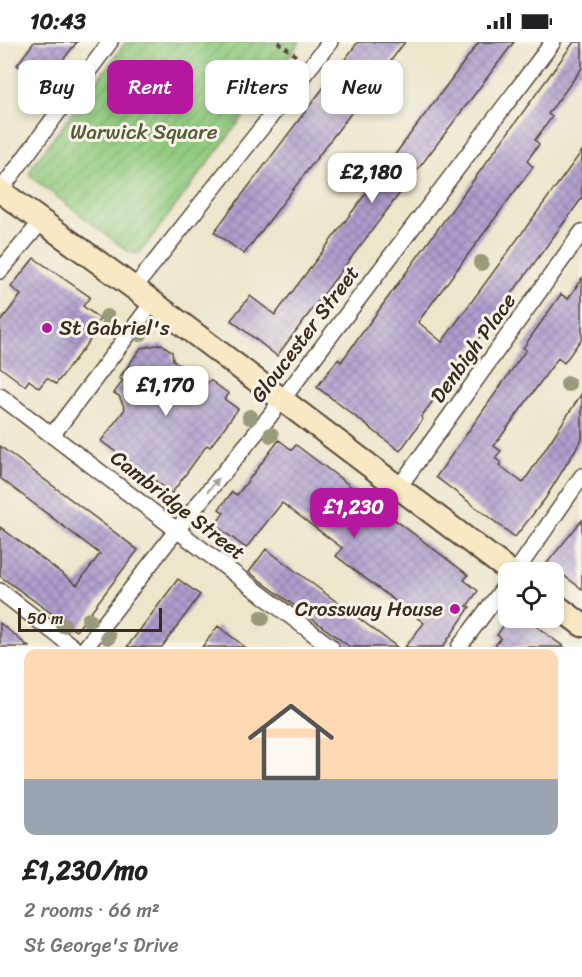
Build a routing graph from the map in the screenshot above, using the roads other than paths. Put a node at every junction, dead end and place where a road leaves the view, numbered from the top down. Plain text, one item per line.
1 (110, 42) edge
2 (330, 42) edge
3 (553, 42) edge
4 (0, 191) edge
5 (41, 222) junction
6 (582, 232) edge
7 (0, 271) edge
8 (134, 288) junction
9 (153, 302) junction
10 (0, 396) edge
11 (282, 399) junction
12 (53, 434) junction
13 (582, 476) edge
14 (399, 488) junction
15 (176, 531) junction
16 (499, 562) edge
17 (522, 562) edge
18 (0, 591) edge
19 (498, 596) edge
20 (564, 612) edge
21 (582, 625) edge
22 (72, 647) edge
23 (86, 647) edge
24 (331, 647) edge
25 (459, 647) edge

1 - 4 street
2 - 8 street
3 - 11 street, Gloucester Street
4 - 5 street
5 - 7 street
5 - 8 street
6 - 14 street, Denbigh Place
8 - 9 street
9 - 11 street
9 - 12 street
10 - 12 street, Cambridge Street
11 - 14 street
15 -> 11 street, Gloucester Street
12 - 15 street, Cambridge Street
13 - 17 street
14 - 16 street
15 - 23 street, Gloucester Street
15 - 24 street, Cambridge Street
18 - 22 street
19 - 25 street
20 - 21 street

